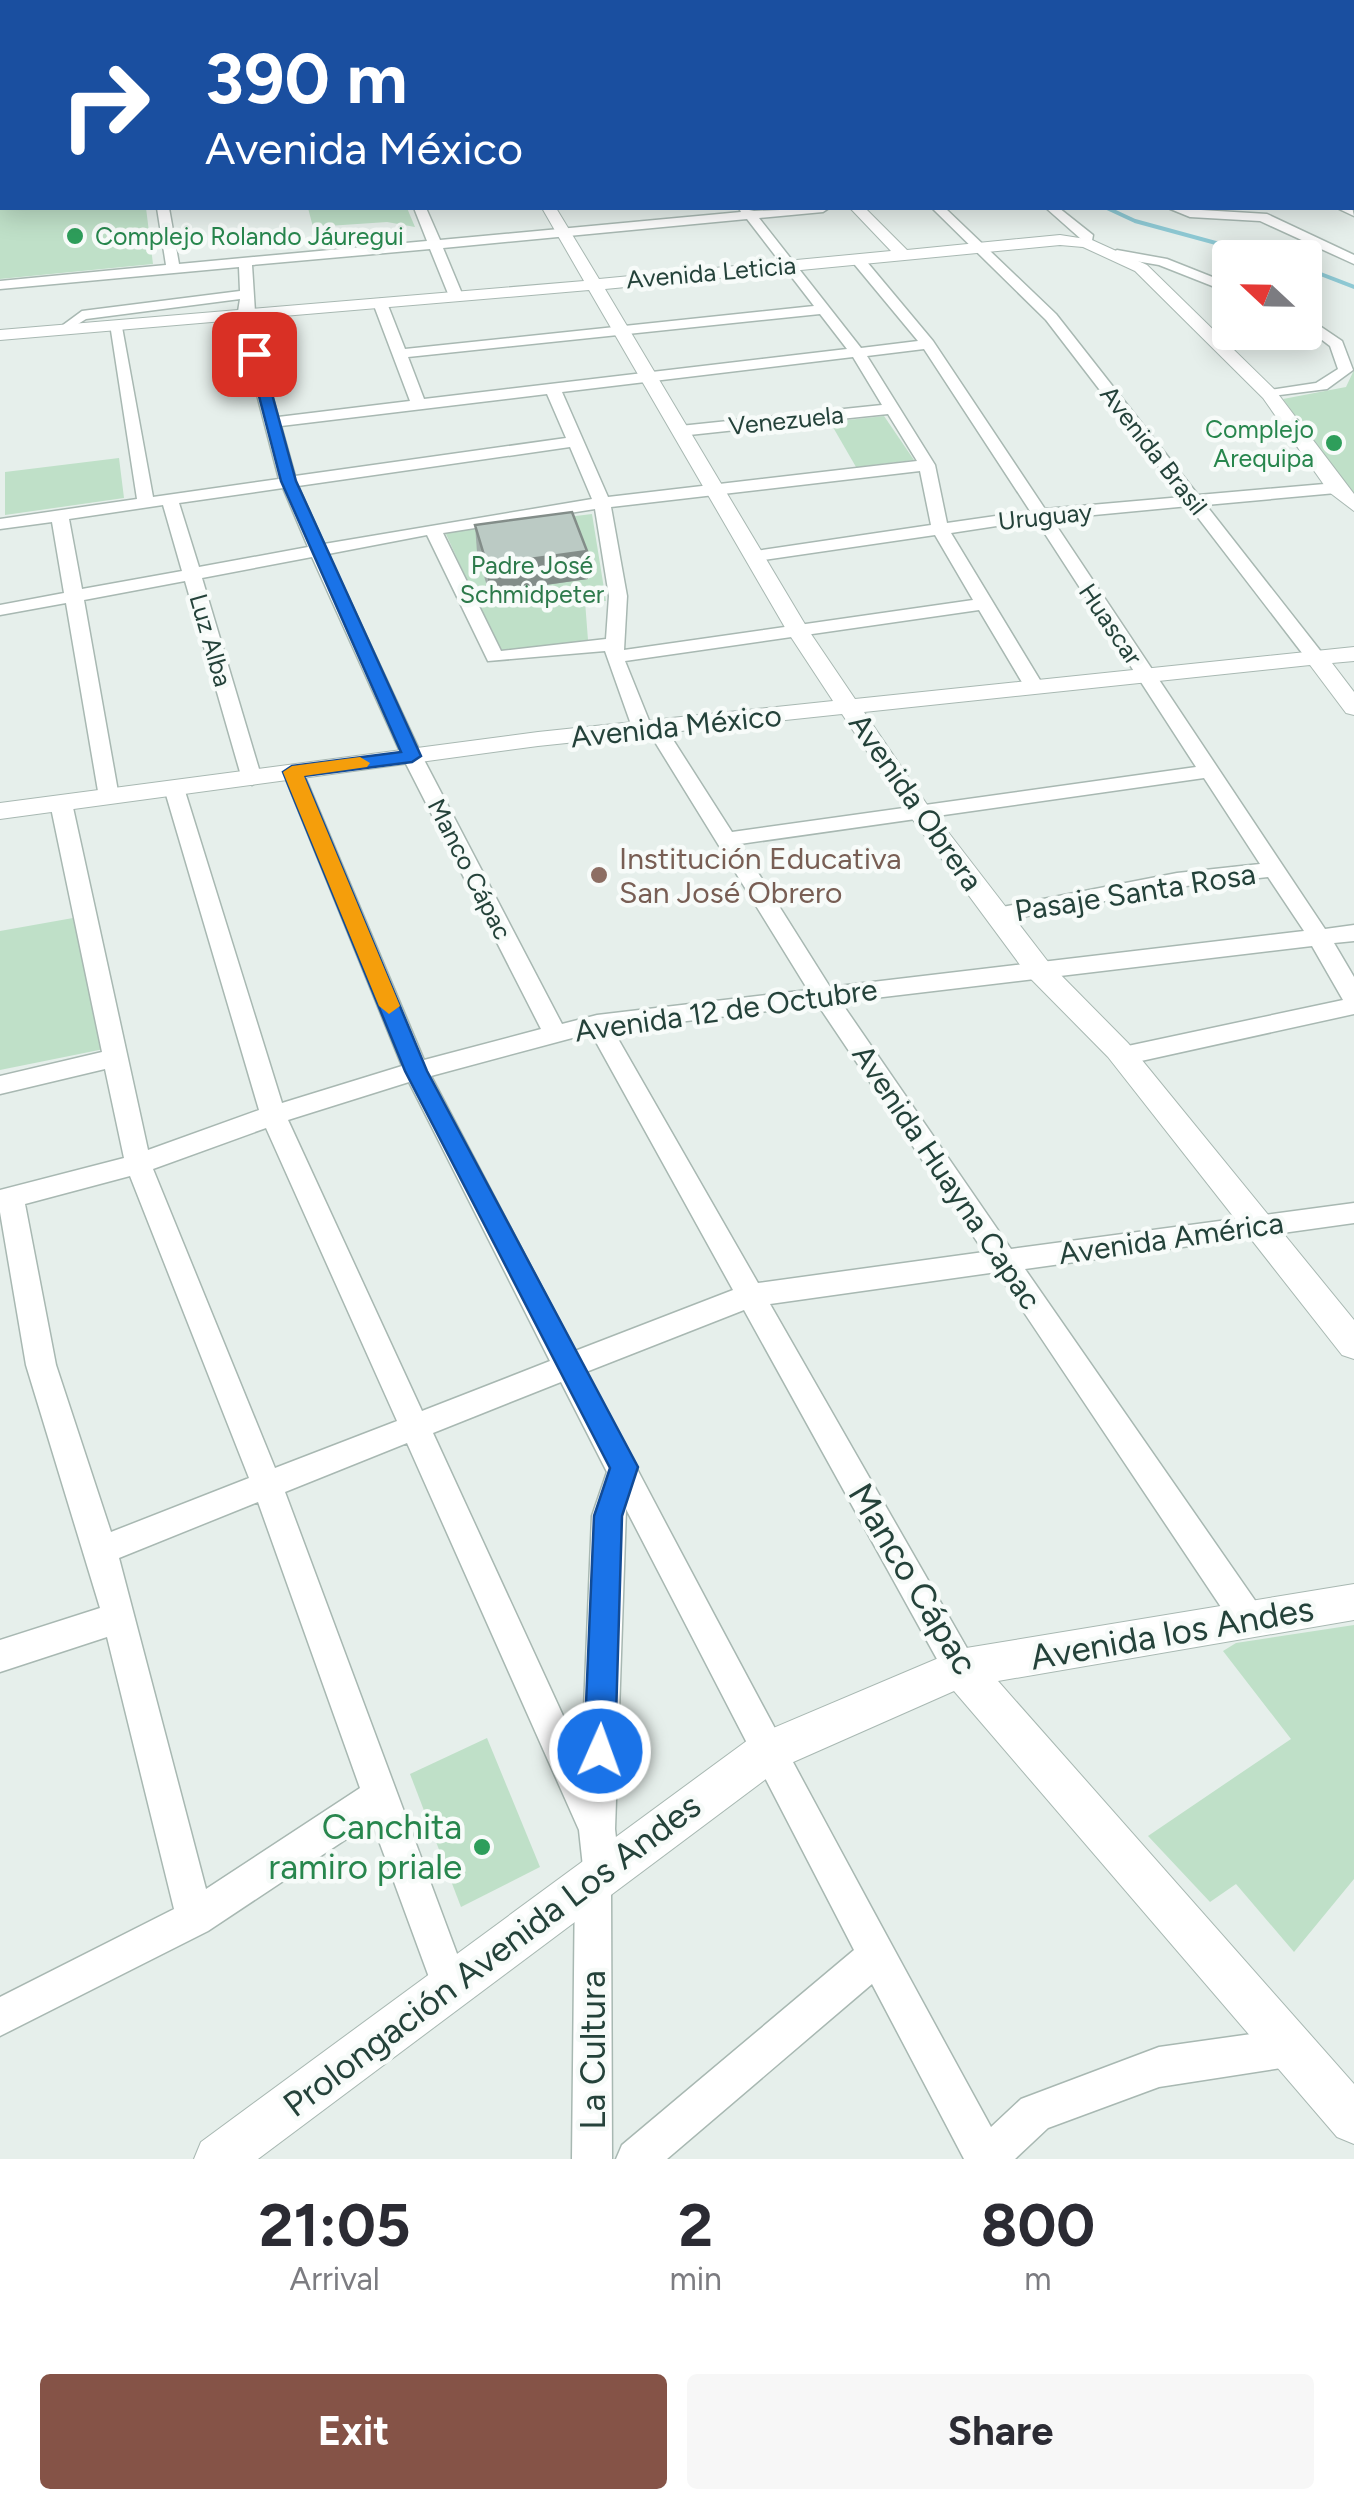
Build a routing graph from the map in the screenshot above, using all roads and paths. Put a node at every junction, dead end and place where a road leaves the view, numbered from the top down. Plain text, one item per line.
1 (163, 210) edge
2 (421, 210) edge
3 (549, 210) edge
4 (773, 210) edge
5 (859, 210) edge
6 (940, 210) edge
7 (1054, 210) edge
8 (1180, 210) edge
9 (748, 211) edge
10 (562, 232) junction
11 (1086, 243) junction
12 (434, 244) junction
13 (980, 247) junction
14 (902, 254) junction
15 (1117, 254) junction
16 (856, 259) junction
17 (1354, 260) edge
18 (245, 262) junction
19 (1162, 262) junction
20 (790, 265) junction
21 (1141, 268) junction
22 (172, 269) junction
23 (1212, 282) edge
24 (592, 284) junction
25 (0, 285) edge
26 (456, 296) junction
27 (371, 304) junction
28 (247, 308) junction
29 (824, 309) junction
30 (115, 327) junction
31 (620, 330) junction
32 (1322, 332) edge
33 (0, 333) edge
34 (928, 344) junction
35 (399, 354) junction
36 (860, 355) junction
37 (649, 379) junction
38 (553, 390) junction
39 (1269, 394) junction
40 (419, 406) junction
41 (892, 408) junction
42 (272, 422) junction
43 (680, 431) junction
44 (575, 441) junction
45 (926, 465) junction
46 (288, 481) junction
47 (1336, 488) junction
48 (715, 490) junction
49 (170, 500) junction
50 (1194, 501) junction
51 (146, 503) junction
52 (602, 503) junction
53 (1354, 506) edge
54 (1038, 515) junction
55 (60, 516) junction
56 (0, 524) edge
57 (433, 529) junction
58 (940, 529) junction
59 (318, 551) junction
60 (756, 556) junction
61 (192, 576) junction
62 (75, 598) junction
63 (985, 604) junction
64 (0, 610) edge
65 (798, 631) junction
66 (615, 651) junction
67 (1354, 654) edge
68 (1316, 658) junction
69 (1145, 674) junction
70 (1033, 685) junction
71 (849, 708) junction
72 (1354, 708) edge
73 (649, 729) junction
74 (412, 756) junction
75 (1210, 771) junction
76 (292, 772) junction
77 (252, 779) junction
78 (174, 788) junction
79 (109, 798) junction
80 (61, 803) junction
81 (0, 811) edge
82 (919, 811) junction
83 (723, 840) junction
84 (1274, 869) junction
85 (997, 915) junction
86 (1354, 933) edge
87 (1319, 937) junction
88 (1038, 970) junction
89 (824, 996) junction
90 (1354, 998) edge
91 (1354, 1006) edge
92 (597, 1023) junction
93 (556, 1033) junction
94 (1123, 1056) junction
95 (113, 1058) junction
96 (416, 1071) junction
97 (0, 1084) edge
98 (273, 1115) junction
99 (138, 1164) junction
100 (5, 1199) edge
101 (1354, 1213) edge
102 (1256, 1226) junction
103 (1004, 1261) junction
104 (750, 1295) junction
105 (1354, 1345) edge
106 (570, 1366) junction
107 (415, 1427) junction
108 (624, 1467) junction
109 (266, 1485) junction
110 (100, 1550) junction
111 (1354, 1602) edge
112 (118, 1618) junction
113 (1249, 1620) junction
114 (0, 1656) edge
115 (960, 1668) junction
116 (767, 1752) junction
117 (380, 1796) junction
118 (596, 1830) junction
119 (597, 1878) junction
120 (195, 1918) junction
121 (877, 1955) junction
122 (450, 1986) junction
123 (0, 2017) edge
124 (1294, 2047) junction
125 (1354, 2120) edge
126 (218, 2159) edge
127 (592, 2159) edge
128 (636, 2159) edge

1 - 22 street
2 - 12 street
3 - 10 street, Avenida Obrera
4 - 9 street
5 - 14 street
6 - 13 street, Avenida Brasil
7 - 11 street
8 - 17 street
9 - 10 street
9 - 20 street
10 - 12 street
10 - 24 street, Avenida Obrera
11 - 13 street, Avenida Leticia
11 - 15 street, Avenida Leticia
12 - 18 street
12 - 26 street
13 - 14 street, Avenida Leticia
13 - 50 street, Avenida Brasil
14 - 16 street, Avenida Leticia
15 - 19 street
15 - 21 street, Avenida Leticia
16 - 20 street, Avenida Leticia
16 - 34 street, Huascar
18 - 22 street
18 - 28 street, Manco Cápac
19 - 21 street
19 - 23 street
20 - 24 street, Avenida Leticia
20 - 29 street
21 - 39 street, Avenida Leticia
22 - 25 street
24 - 26 street, Avenida Leticia
24 - 31 street, Avenida Obrera
26 - 27 street, Avenida Leticia
27 - 28 street, Avenida Leticia
27 - 35 street
28 - 30 street, Avenida Leticia
28 - 33 street, Avenida Leticia
28 - 42 street, Manco Cápac
29 - 31 street
29 - 36 street
30 - 33 street, Avenida Leticia
30 - 51 street
31 - 35 street
31 - 37 street, Avenida Obrera
32 - 39 street
34 - 36 street
34 - 54 street, Huascar
35 - 40 street
36 - 37 street
36 - 41 street
37 - 38 street
37 - 43 street, Avenida Obrera
38 - 40 street
38 - 44 street
39 - 47 street, Avenida Leticia
40 - 42 street
41 - 43 street, Venezuela
41 - 45 street
42 - 46 street, Manco Cápac
43 - 48 street, Avenida Obrera
44 - 46 street
44 - 52 street
45 - 48 street
45 - 58 street
46 - 49 street
46 - 59 street, Manco Cápac
47 - 50 street, Uruguay
47 - 53 street, Avenida Leticia
48 - 52 street
48 - 60 street, Avenida Obrera
49 - 51 street
49 - 61 street, Luz Alba
50 - 54 street, Uruguay
50 - 68 street, Avenida Brasil
51 - 55 street
52 - 57 street
52 - 66 street
54 - 58 street, Uruguay
54 - 69 street, Huascar
55 - 56 street
55 - 62 street
57 - 59 street
57 - 66 street
58 - 60 street, Uruguay
58 - 63 street
59 - 61 street
59 - 74 street, Manco Cápac
60 - 65 street, Avenida Obrera
61 - 62 street
61 - 77 street, Luz Alba
62 - 64 street
62 - 79 street
63 - 65 street
63 - 70 street
65 - 66 street
65 - 71 street, Avenida Obrera
66 - 73 street, Avenida Huayna Capac
67 - 68 street, Avenida México
68 - 69 street, Avenida México
68 - 72 street, Avenida Brasil
69 - 70 street, Avenida México
69 - 75 street, Huascar
70 - 71 street, Avenida México
71 - 73 street, Avenida México
71 - 82 street, Avenida Obrera
73 - 74 street, Avenida México
73 - 83 street, Avenida Huayna Capac
74 - 76 street, Avenida México
74 - 93 street, Manco Cápac
75 - 82 street
75 - 84 street, Huascar
76 - 77 street, Avenida México
76 - 96 street
77 - 78 street, Avenida México
78 - 79 street, Avenida México
78 - 98 street
79 - 80 street, Avenida México
80 - 81 street, Avenida México
80 - 95 street
82 - 83 street
82 - 85 street, Avenida Obrera
83 - 89 street, Avenida Huayna Capac
84 - 85 street, Pasaje Santa Rosa
84 - 87 street, Huascar
85 - 88 street, Avenida Obrera
86 - 87 street, Avenida 12 de Octubre
87 - 88 street, Avenida 12 de Octubre
87 - 90 street, Huascar
88 - 89 street, Avenida 12 de Octubre
88 - 94 street, Avenida Obrera
89 - 92 street, Avenida 12 de Octubre
89 - 103 street, Avenida Huayna Capac
91 - 94 street
92 - 93 street, Avenida 12 de Octubre
92 - 104 street, Manco Cápac
93 - 96 street, Avenida 12 de Octubre
94 - 102 street, Avenida Obrera
95 - 97 street
95 - 99 street
96 - 98 street, Avenida 12 de Octubre
96 - 106 street
98 - 99 street, Avenida 12 de Octubre
98 - 107 street
99 - 100 street, Avenida 12 de Octubre
99 - 109 street
100 - 110 street
101 - 102 street, Avenida América
102 - 103 street, Avenida América
102 - 105 street, Avenida Obrera
103 - 104 street, Avenida América
103 - 113 street, Avenida Huayna Capac
104 - 106 street, Avenida América
104 - 115 street, Manco Cápac
106 - 107 street, Avenida América
106 - 108 street
107 - 109 street, Avenida América
107 - 118 street
108 - 116 street
108 - 118 street
109 - 110 street, Avenida América
109 - 117 street
110 - 112 street
111 - 113 street, Avenida los Andes
112 - 114 street
112 - 120 street
113 - 115 street, Avenida los Andes
115 - 116 street, Avenida los Andes
115 - 124 street, Manco Cápac
116 - 119 street, Prolongación Avenida Los Andes
116 - 121 street
117 - 120 street
117 - 122 street
118 - 119 street, La Cultura
119 - 122 street, Prolongación Avenida Los Andes
119 - 127 street, La Cultura
120 - 123 street
121 - 124 street
121 - 128 street
122 - 126 street, Prolongación Avenida Los Andes
124 - 125 street, Manco Cápac

